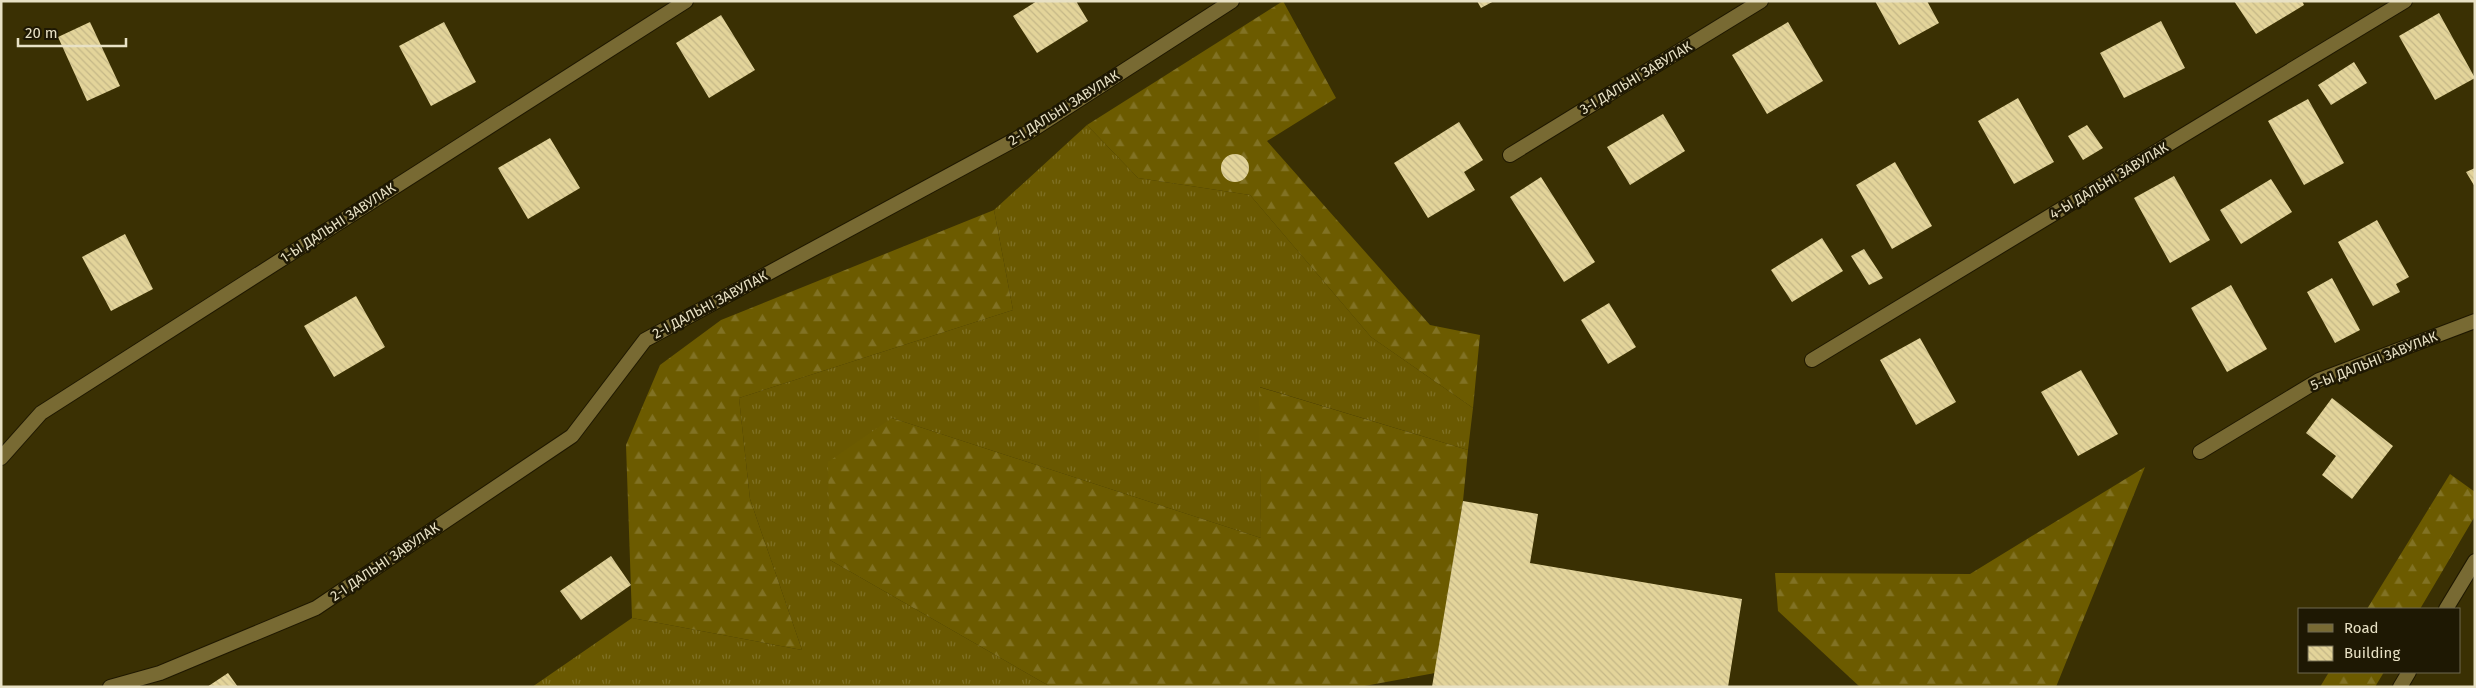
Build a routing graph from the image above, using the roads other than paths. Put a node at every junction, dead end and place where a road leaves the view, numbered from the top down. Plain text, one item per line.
1 (686, 1) edge
2 (1232, 1) edge
3 (1761, 1) edge
4 (2405, 1) edge
5 (1510, 155) dead end
6 (2475, 321) edge
7 (1812, 360) dead end
8 (2200, 452) dead end
9 (1, 458) edge
10 (2475, 560) edge
11 (2447, 608) edge
12 (2408, 673) edge
13 (110, 687) edge
14 (2400, 687) edge

1 - 9 street, 1-Ы ДАЛЬНІ ЗАВУЛАК
2 - 13 street, 2-І ДАЛЬНІ ЗАВУЛАК
3 - 5 street, 3-І ДАЛЬНІ ЗАВУЛАК
4 - 7 street, 4-Ы ДАЛЬНІ ЗАВУЛАК
6 - 8 street, 5-Ы ДАЛЬНІ ЗАВУЛАК
10 - 11 street
12 - 14 street

